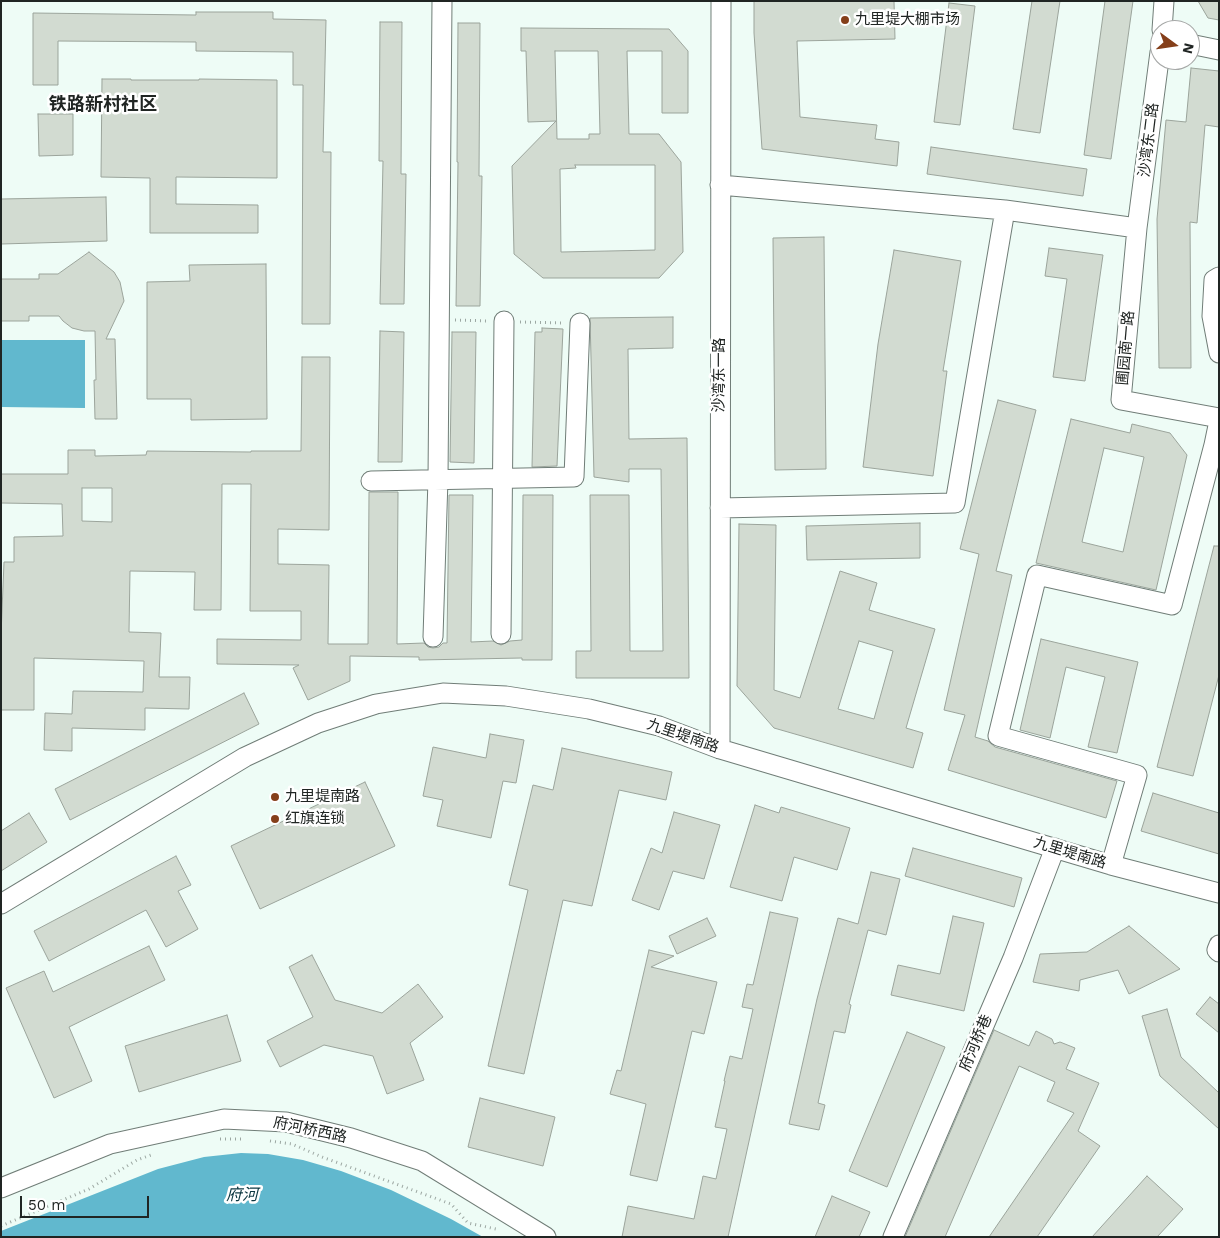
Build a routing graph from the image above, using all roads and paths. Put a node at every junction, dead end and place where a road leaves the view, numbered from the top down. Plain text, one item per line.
1 (442, 1) edge
2 (720, 1) edge
3 (1164, 1) edge
4 (1163, 20) edge
5 (1200, 46) edge
6 (1219, 50) edge
7 (1158, 70) edge
8 (720, 185) junction
9 (1005, 210) junction
10 (1137, 228) junction
11 (1219, 277) edge
12 (504, 321) dead end
13 (580, 323) dead end
14 (1219, 353) edge
15 (1219, 419) edge
16 (504, 478) junction
17 (438, 479) junction
18 (371, 482) dead end
19 (720, 508) junction
20 (500, 634) dead end
21 (433, 637) dead end
22 (720, 749) junction
23 (1055, 848) junction
24 (1111, 865) junction
25 (1219, 893) edge
26 (1, 904) edge
27 (1219, 945) edge
28 (1219, 952) edge
29 (212, 1139) dead end
30 (248, 1140) dead end
31 (266, 1140) dead end
32 (162, 1151) dead end
33 (1, 1188) edge
34 (521, 1222) junction
35 (1, 1226) edge
36 (546, 1237) edge
37 (893, 1237) edge

1 - 17 street
2 - 8 street, 沙湾东一路
3 - 4 street
5 - 6 street
7 - 10 street, 沙湾东二路
8 - 9 street
8 - 19 street, 沙湾东一路
9 - 10 street
9 - 19 street
10 - 15 street, 圃园南一路
11 - 14 street
12 - 16 street
13 - 16 street
15 - 24 street
16 - 17 street
16 - 20 street
17 - 18 street
17 - 21 street
19 - 22 street, 沙湾东一路
22 - 23 street, 九里堤南路
22 - 26 street, 九里堤南路
23 - 24 street, 九里堤南路
23 - 37 street, 府河桥巷
24 - 25 street, 九里堤南路
27 - 28 street
29 - 30 path
31 - 34 path
32 - 35 path
33 - 34 street, 府河桥西路
34 - 36 street, 府河桥西路

